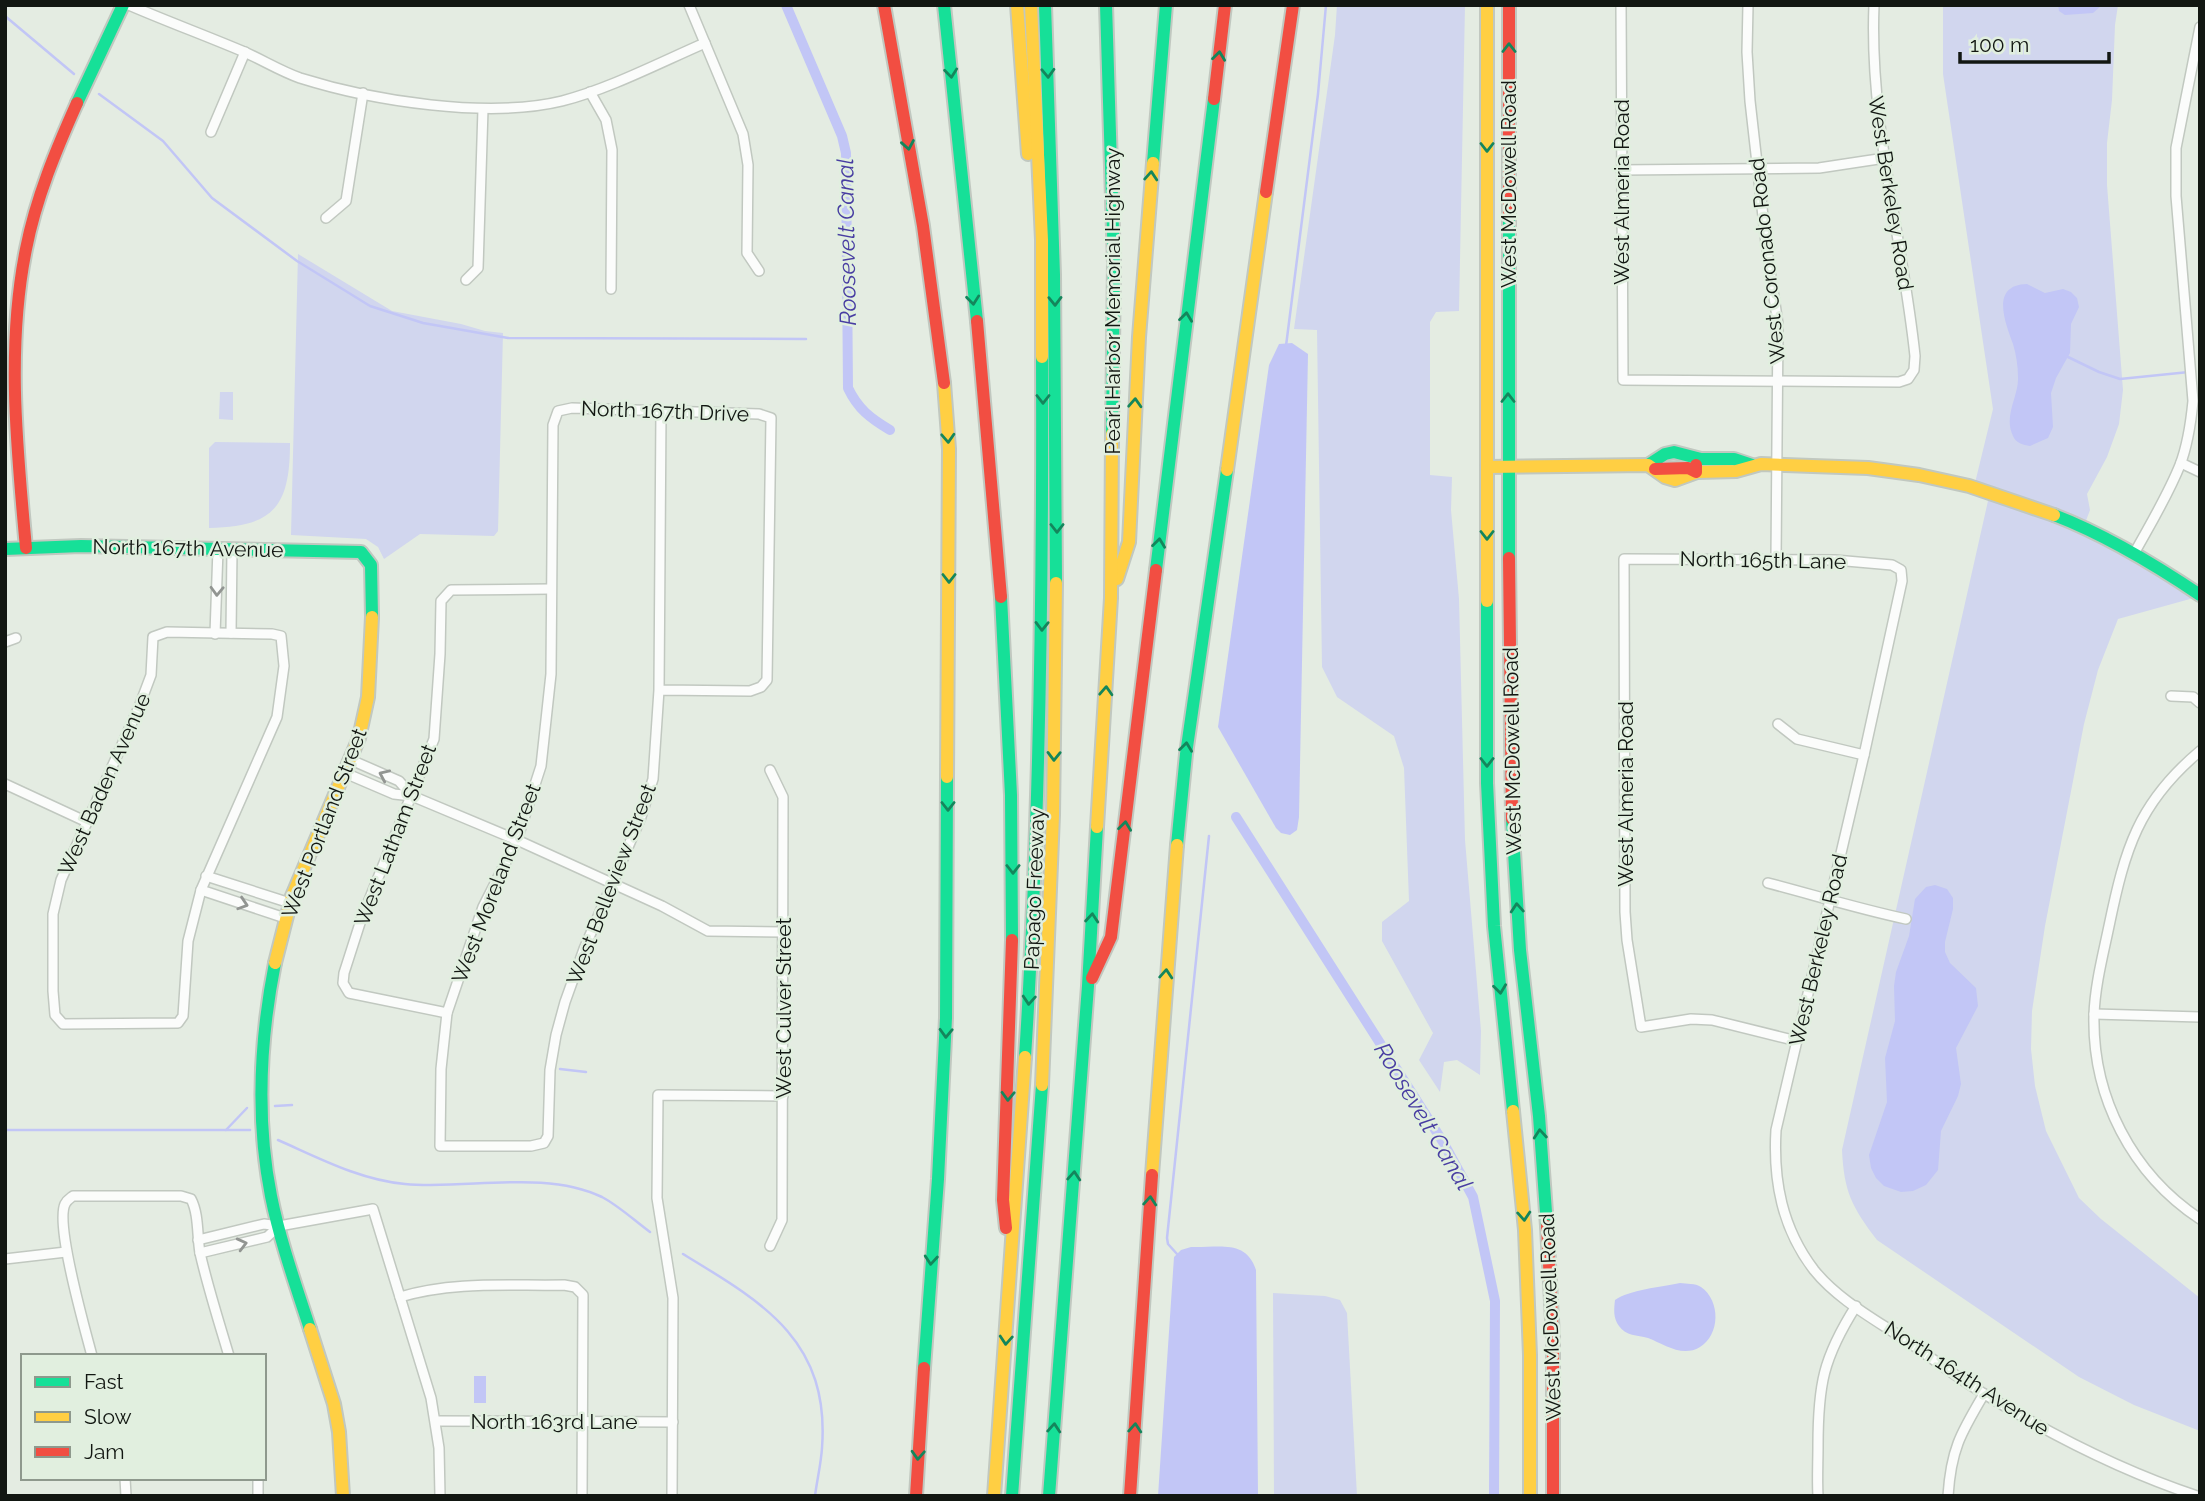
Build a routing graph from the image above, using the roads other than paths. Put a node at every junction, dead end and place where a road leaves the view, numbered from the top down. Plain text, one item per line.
1 (123, 5) edge
2 (129, 5) edge
3 (689, 5) edge
4 (884, 5) edge
5 (944, 5) edge
6 (1017, 5) edge
7 (1031, 5) edge
8 (1045, 5) edge
9 (1106, 5) edge
10 (1166, 5) edge
11 (1225, 5) edge
12 (1293, 5) edge
13 (1487, 5) edge
14 (1509, 5) edge
15 (1620, 5) edge
16 (1748, 5) edge
17 (1874, 5) edge
18 (2200, 27) edge
19 (705, 43) junction
20 (244, 52) junction
21 (590, 92) junction
22 (363, 93) junction
23 (483, 109) junction
24 (211, 132) dead end
25 (1885, 158) junction
26 (1621, 170) junction
27 (1757, 170) junction
28 (326, 218) dead end
29 (760, 271) dead end
30 (466, 280) dead end
31 (1042, 281) junction
32 (611, 289) dead end
33 (1778, 382) junction
34 (558, 411) joint
35 (661, 411) junction
36 (2181, 463) junction
37 (1508, 466) junction
38 (1776, 466) junction
39 (1487, 467) junction
40 (2200, 472) edge
41 (26, 548) junction
42 (5, 549) edge
43 (225, 550) junction
44 (2135, 552) junction
45 (369, 559) joint
46 (1624, 559) joint
47 (1776, 559) junction
48 (1901, 570) joint
49 (550, 589) junction
50 (2200, 595) edge
51 (1111, 598) junction
52 (215, 634) junction
53 (231, 634) junction
54 (16, 638) dead end
55 (5, 642) edge
56 (659, 690) junction
57 (2171, 696) dead end
58 (2200, 703) edge
59 (1778, 724) dead end
60 (2200, 751) edge
61 (1864, 755) junction
62 (351, 760) junction
63 (769, 771) dead end
64 (345, 773) junction
65 (5, 784) edge
66 (412, 796) junction
67 (87, 822) junction
68 (517, 840) junction
69 (206, 876) junction
70 (612, 883) junction
71 (1768, 883) dead end
72 (201, 890) junction
73 (1830, 899) junction
74 (290, 903) junction
75 (285, 918) junction
76 (1906, 919) dead end
77 (783, 932) junction
78 (1088, 986) junction
79 (447, 1013) junction
80 (2094, 1014) junction
81 (2200, 1017) edge
82 (1797, 1041) junction
83 (783, 1096) junction
84 (440, 1146) joint
85 (2200, 1219) edge
86 (279, 1226) junction
87 (198, 1240) junction
88 (770, 1246) dead end
89 (66, 1252) junction
90 (200, 1253) junction
91 (5, 1259) edge
92 (1012, 1272) junction
93 (400, 1297) junction
94 (1856, 1306) junction
95 (92, 1354) edge
96 (228, 1354) edge
97 (1984, 1394) junction
98 (583, 1420) junction
99 (436, 1421) junction
100 (673, 1422) junction
101 (343, 1496) edge
102 (440, 1496) edge
103 (582, 1496) edge
104 (672, 1496) edge
105 (916, 1496) edge
106 (994, 1496) edge
107 (1012, 1496) edge
108 (1049, 1496) edge
109 (1130, 1496) edge
110 (1530, 1496) edge
111 (1553, 1496) edge
112 (1818, 1496) edge
113 (1948, 1496) edge
114 (2197, 1496) edge

1 - 41 main road
2 - 20 street
3 - 19 street
4 -> 105 main road
5 -> 92 main road
6 - 31 main road
7 - 31 main road
8 -> 107 main road
9 - 51 main road, Pearl Harbor Memorial Highway
51 -> 10 main road
78 -> 11 main road
109 -> 12 main road
13 -> 39 main road, West McDowell Road
37 -> 14 main road, West McDowell Road
15 - 26 street, West Almeria Road
16 - 27 street, West Coronado Road
17 - 25 street, West Berkeley Road
18 - 36 street
19 - 21 street
19 - 29 street
20 - 22 street
20 - 24 street
21 - 23 street
21 - 32 street
22 - 23 street
22 - 28 street
23 - 30 street
25 - 27 street
25 - 33 street, West Berkeley Road
26 - 27 street
26 - 33 street, West Almeria Road
27 - 33 street, West Coronado Road
31 -> 92 main road, Papago Freeway
33 - 38 street, West Coronado Road
34 - 35 street, North 167th Drive
34 - 49 street, West Moreland Street
35 - 56 street, West Belleview Street
35 - 56 street, North 167th Drive
36 - 40 street
36 - 44 street
37 - 38 main road
37 - 39 main road
111 -> 37 main road, West McDowell Road
38 - 44 main road
38 - 47 street, West Coronado Road
39 -> 110 main road, West McDowell Road
41 - 42 main road, North 167th Avenue
41 - 43 main road, North 167th Avenue
43 - 45 main road, North 167th Avenue
43 -> 52 street
43 - 53 street
44 - 50 main road
45 - 62 main road, West Portland Street
46 - 47 street, North 165th Lane
46 - 82 street, West Almeria Road
47 - 48 street, North 165th Lane
48 - 61 street, West Berkeley Road
49 - 66 street, West Latham Street
49 - 68 street, West Moreland Street
78 -> 51 main road
52 - 53 street
52 - 67 street, West Baden Avenue
53 - 69 street
54 - 55 street
56 - 70 street, West Belleview Street
57 - 58 street
59 - 61 street
60 - 80 street
61 - 73 street, West Berkeley Road
62 - 64 main road, West Portland Street
66 -> 62 street
63 - 77 street, West Culver Street
64 - 66 street
64 - 74 main road, West Portland Street
65 - 67 street
66 - 68 street
66 - 79 street, West Latham Street
67 - 72 street, West Baden Avenue
68 - 70 street
68 - 79 street, West Moreland Street
69 - 72 street
69 - 74 street
70 - 77 street
70 - 84 street, West Belleview Street
71 - 73 street
72 -> 75 street
73 - 76 street
73 - 82 street, West Berkeley Road
74 - 75 main road, West Portland Street
75 - 86 main road, West Portland Street
77 - 83 street, West Culver Street
108 -> 78 main road
79 - 84 street, West Moreland Street
80 - 81 street
80 - 85 street
82 - 94 street, West Berkeley Road
83 - 88 street, West Culver Street
83 - 100 street
86 - 87 street
90 -> 86 street
86 - 93 street
86 - 101 main road, West Portland Street
87 - 89 street
87 - 90 street
89 - 91 street
89 - 95 street
90 - 96 street
92 -> 106 main road, Papago Freeway
93 - 98 street
93 - 99 street
94 - 97 street, North 164th Avenue
94 - 112 street
97 - 113 street
97 - 114 street, North 164th Avenue
98 - 99 street, North 163rd Lane
98 - 100 street, North 163rd Lane
98 - 103 street
99 - 102 street
100 - 104 street

